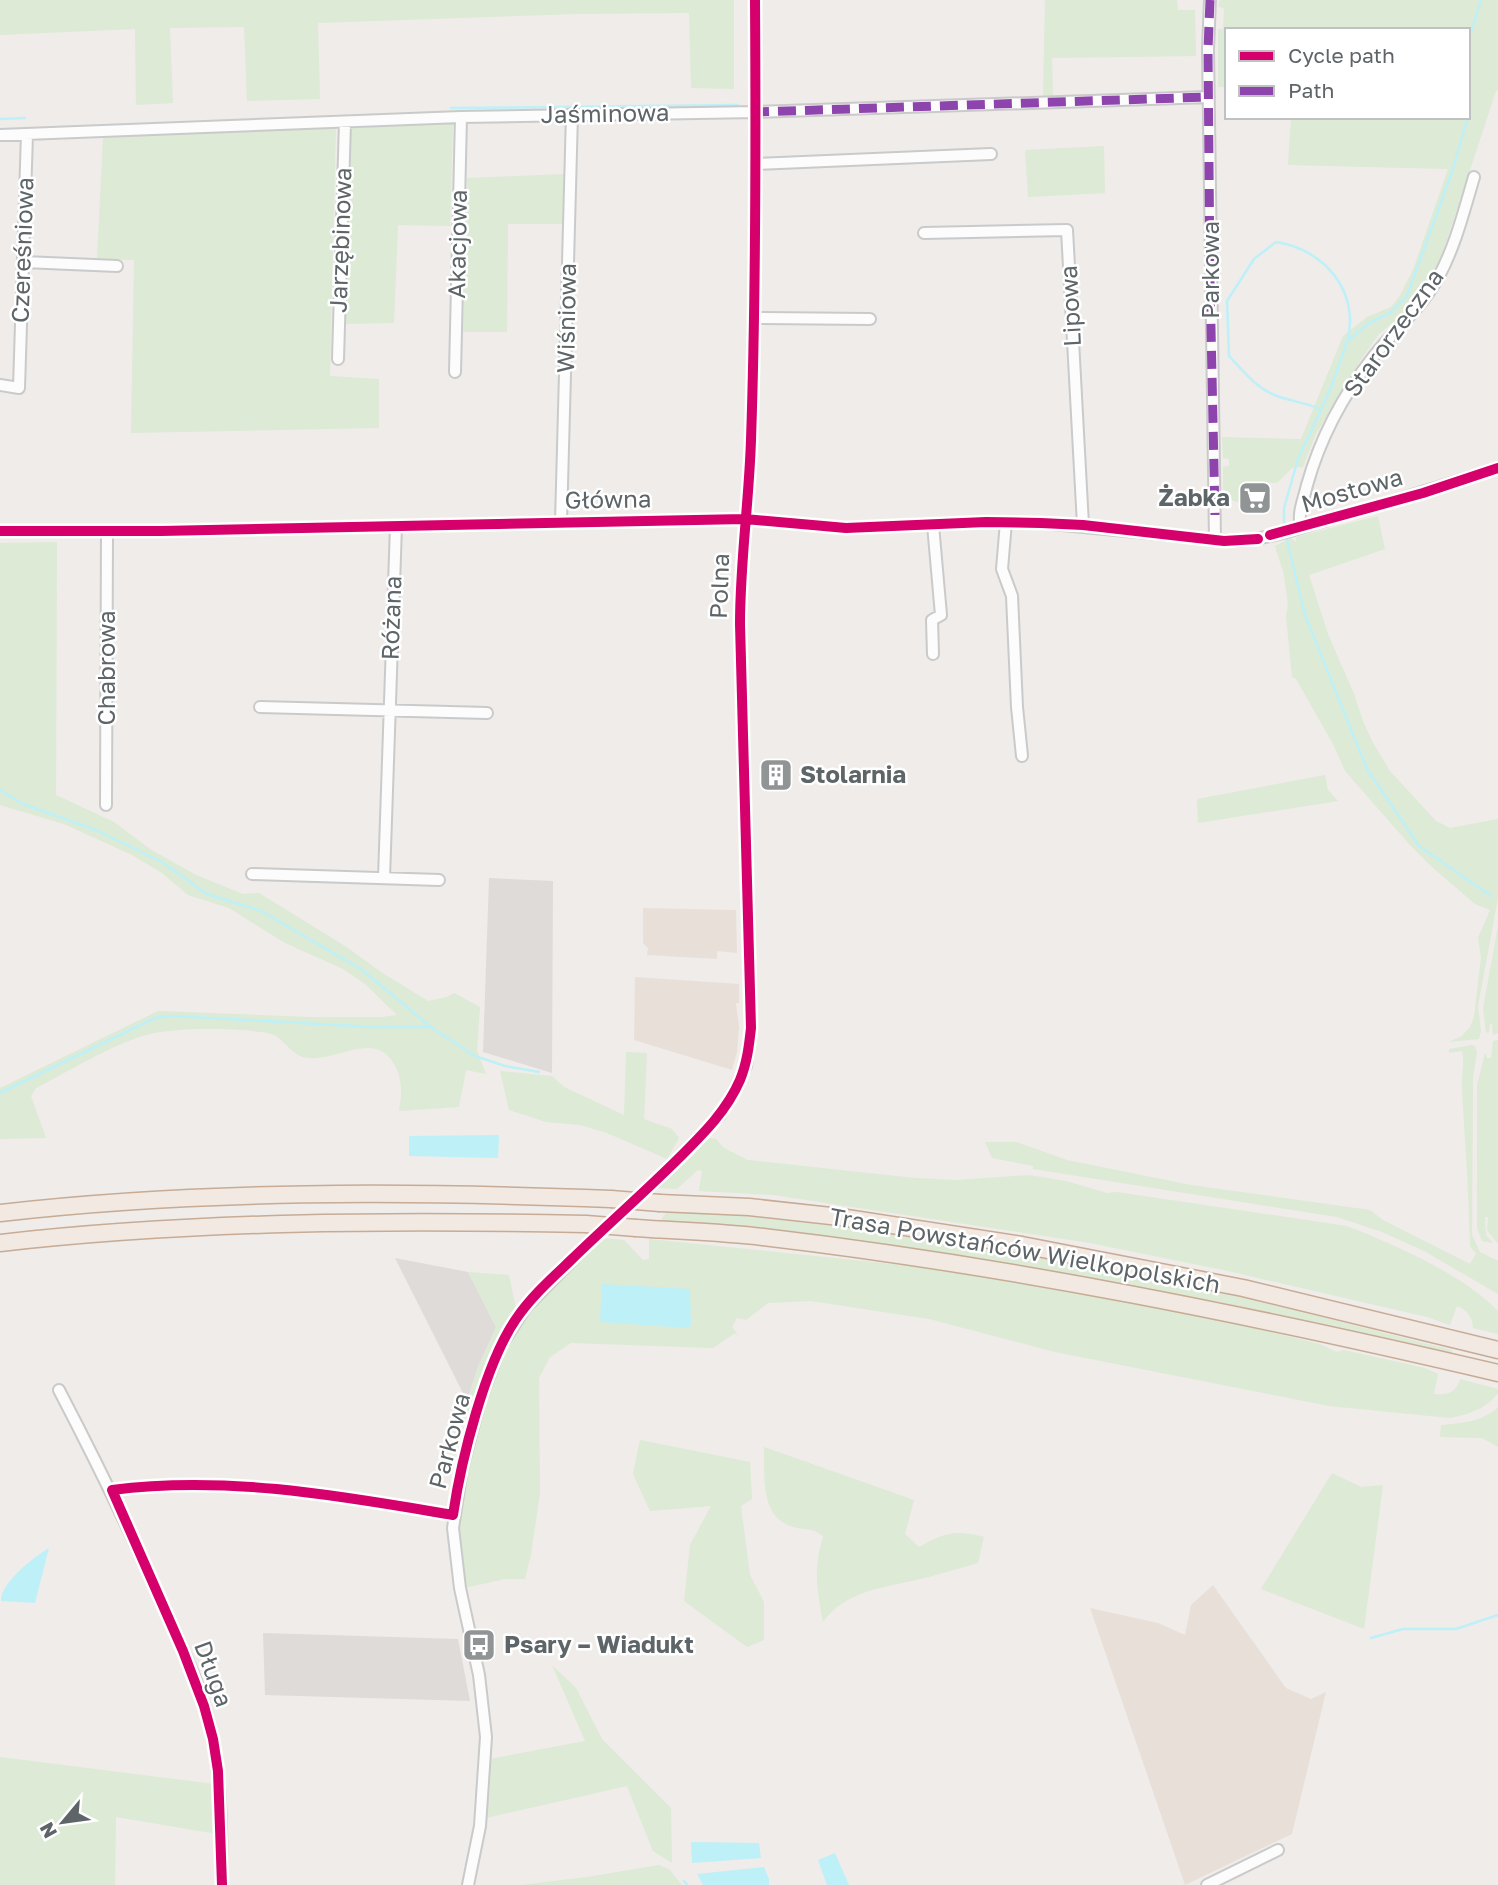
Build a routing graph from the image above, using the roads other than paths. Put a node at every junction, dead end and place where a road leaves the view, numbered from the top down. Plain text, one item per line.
1 (755, 0) edge
2 (1210, 0) edge
3 (1209, 97) junction
4 (756, 112) junction
5 (572, 114) junction
6 (461, 117) junction
7 (345, 122) junction
8 (27, 134) junction
9 (0, 135) edge
10 (991, 154) dead end
11 (756, 164) junction
12 (1474, 177) dead end
13 (924, 233) dead end
14 (24, 261) junction
15 (117, 266) dead end
16 (755, 318) junction
17 (870, 319) dead end
18 (338, 359) dead end
19 (455, 372) dead end
20 (0, 385) edge
21 (1498, 468) edge
22 (745, 519) junction
23 (561, 522) junction
24 (1006, 522) junction
25 (933, 525) junction
26 (1083, 525) junction
27 (396, 526) junction
28 (1296, 528) junction
29 (0, 531) edge
30 (107, 531) junction
31 (1215, 540) junction
32 (933, 654) dead end
33 (260, 707) dead end
34 (389, 711) junction
35 (487, 713) dead end
36 (1022, 756) dead end
37 (106, 805) dead end
38 (252, 874) dead end
39 (384, 878) junction
40 (439, 880) dead end
41 (684, 1153) joint
42 (0, 1213) edge
43 (0, 1242) edge
44 (1498, 1350) edge
45 (1498, 1373) edge
46 (59, 1390) dead end
47 (112, 1490) junction
48 (453, 1515) junction
49 (1278, 1850) dead end
50 (222, 1885) edge
51 (468, 1885) edge
52 (1207, 1885) edge

1 - 4 street, Polna
2 - 3 street, Parkowa
3 - 4 street, Jaśminowa
3 - 31 street, Parkowa
4 - 5 street, Jaśminowa
4 - 11 street, Polna
5 - 6 street, Jaśminowa
5 - 23 street, Wiśniowa
6 - 7 street, Jaśminowa
6 - 19 street, Akacjowa
7 - 8 street, Jaśminowa
7 - 18 street, Jarzębinowa
8 - 9 street, Jaśminowa
8 - 14 street, Czereśniowa
10 - 11 street
11 - 16 street, Polna
12 - 28 street, Starorzeczna
13 - 26 street, Lipowa
14 - 15 street
14 - 20 street, Czereśniowa
16 - 17 street
16 - 22 street, Polna
21 - 28 street, Mostowa
22 - 23 street, Główna
22 - 25 street, Główna
22 - 41 street, Polna
23 - 27 street, Główna
24 - 25 street, Główna
24 - 26 street, Główna
24 - 36 street
25 - 32 street
26 - 31 street, Główna
27 - 30 street, Główna
27 - 34 street, Różana
28 - 31 street, Mostowa
29 - 30 street, Główna
30 - 37 street, Chabrowa
33 - 34 street
34 - 35 street
34 - 39 street, Różana
38 - 39 street
39 - 40 street
41 - 48 street, Parkowa
42 - 44 highway, Trasa Powstańców Wielkopolskich, bridge
43 - 45 highway, Trasa Powstańców Wielkopolskich, bridge
46 - 47 street, Długa
47 - 48 street, Parkowa
47 - 50 street, Długa
48 - 51 street, Parkowa
49 - 52 street

